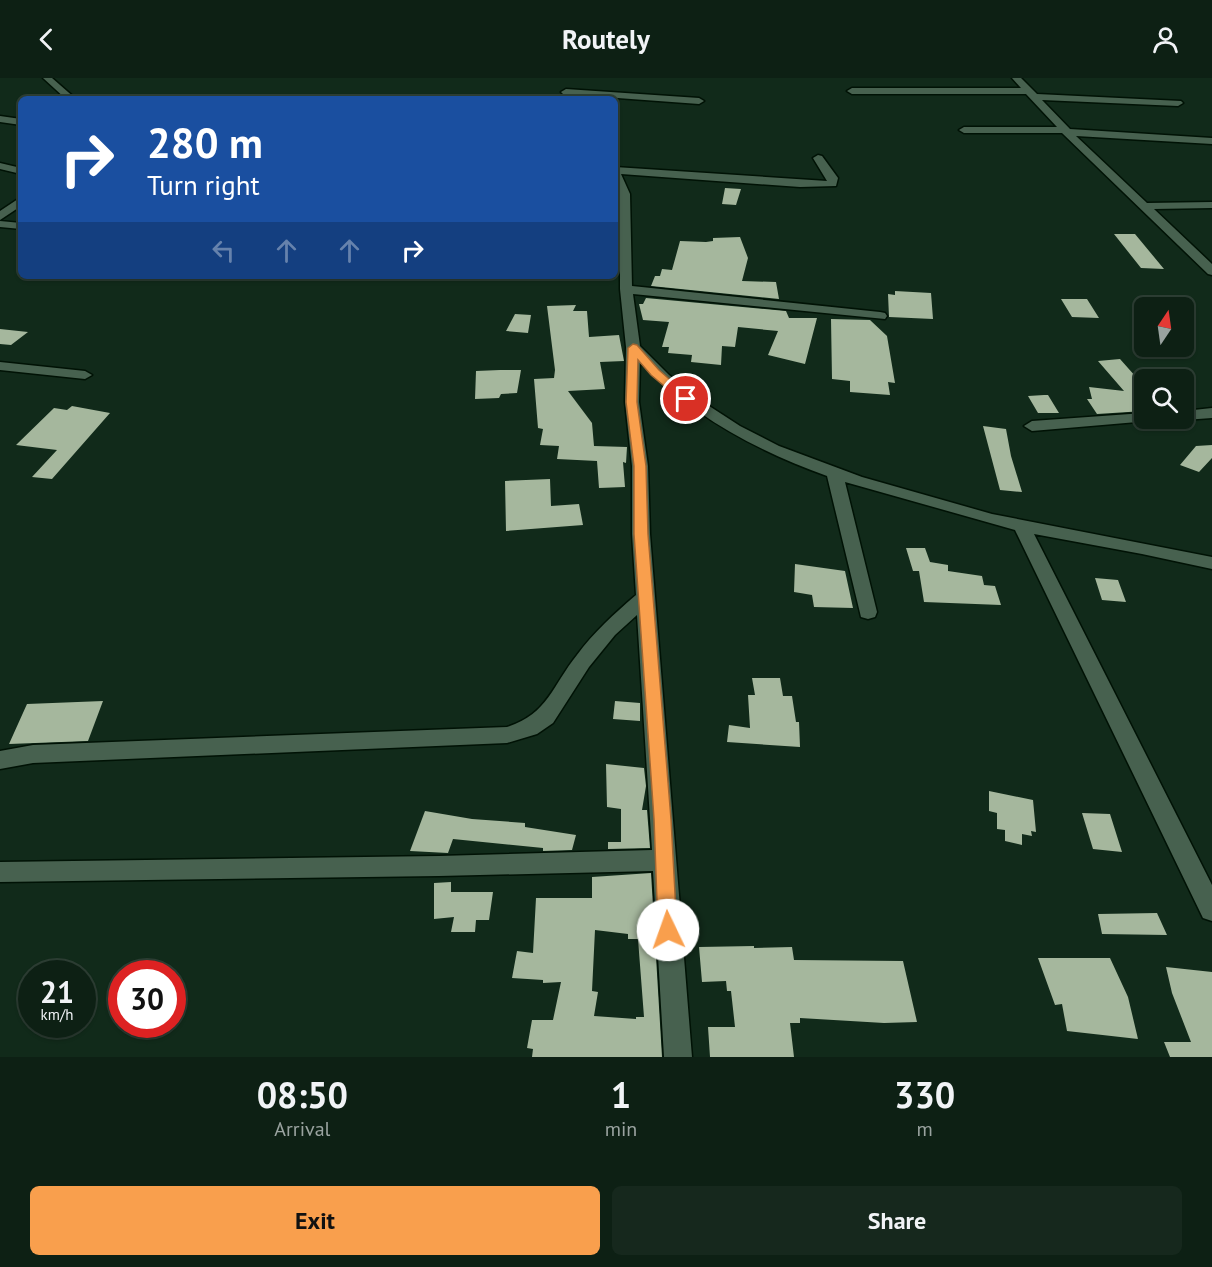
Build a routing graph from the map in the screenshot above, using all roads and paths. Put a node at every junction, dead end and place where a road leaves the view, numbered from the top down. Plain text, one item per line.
1 (47, 78) edge
2 (1016, 78) edge
3 (852, 91) dead end
4 (567, 92) edge
5 (1031, 94) junction
6 (67, 96) edge
7 (699, 101) dead end
8 (1178, 103) dead end
9 (0, 119) edge
10 (18, 122) edge
11 (964, 130) dead end
12 (1066, 131) junction
13 (1212, 141) edge
14 (818, 158) dead end
15 (0, 166) edge
16 (18, 170) edge
17 (618, 171) edge
18 (618, 178) edge
19 (18, 202) edge
20 (1212, 205) edge
21 (1144, 206) junction
22 (0, 217) edge
23 (0, 224) edge
24 (18, 226) edge
25 (1212, 272) edge
26 (626, 289) junction
27 (880, 316) dead end
28 (633, 348) junction
29 (0, 366) edge
30 (85, 375) dead end
31 (1212, 413) edge
32 (1194, 414) edge
33 (1134, 419) edge
34 (1032, 426) dead end
35 (834, 474) junction
36 (1021, 526) junction
37 (1212, 563) edge
38 (646, 597) junction
39 (868, 612) dead end
40 (0, 760) edge
41 (664, 860) junction
42 (0, 872) edge
43 (1212, 910) edge
44 (678, 1057) edge

1 - 6 street
2 - 5 street
3 - 5 street
4 - 7 street
5 - 8 street
5 - 12 street
9 - 10 street
11 - 12 street
12 - 13 street
12 - 21 street
14 - 17 street
15 - 16 street
18 - 26 street
19 - 22 street
20 - 21 street
21 - 25 street
23 - 24 street
26 - 27 street
26 - 28 street
28 - 35 street
28 - 38 street
29 - 30 street
31 - 32 street
33 - 34 street
35 - 36 street
35 - 39 street
36 - 37 street
36 - 43 street
38 - 40 street
38 - 41 street
41 - 42 street
41 - 44 street

